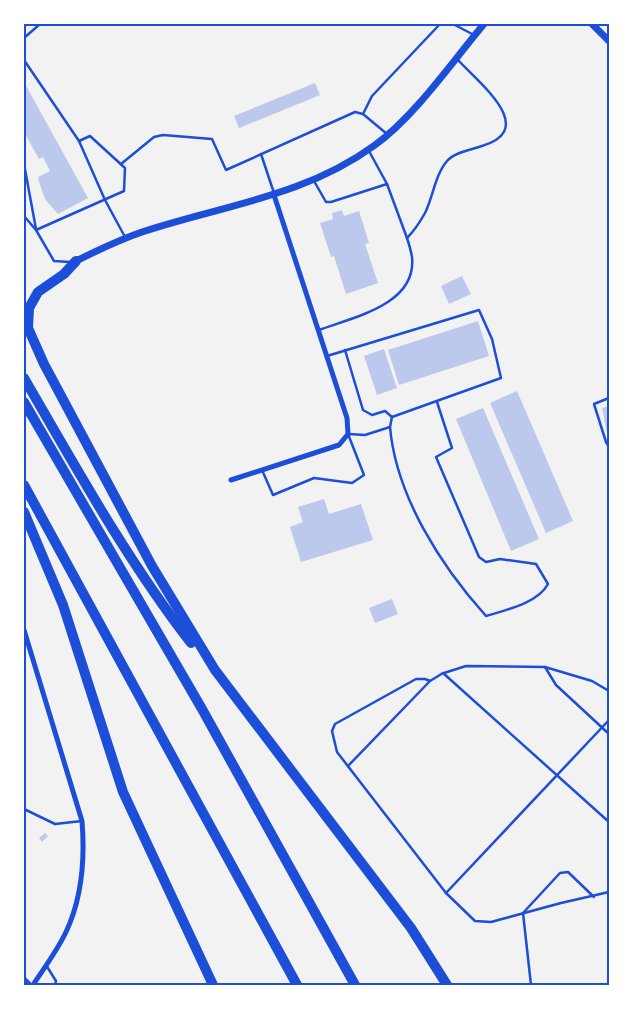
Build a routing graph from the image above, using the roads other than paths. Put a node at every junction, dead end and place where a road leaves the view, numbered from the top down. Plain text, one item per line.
1 (40, 24) edge
2 (440, 24) edge
3 (453, 24) edge
4 (484, 24) edge
5 (592, 24) edge
6 (474, 35) junction
7 (24, 38) edge
8 (609, 41) edge
9 (455, 58) junction
10 (24, 60) edge
11 (363, 114) junction
12 (387, 134) junction
13 (78, 142) junction
14 (368, 150) junction
15 (261, 154) junction
16 (24, 164) edge
17 (121, 164) junction
18 (314, 181) junction
19 (387, 184) junction
20 (274, 195) junction
21 (105, 200) junction
22 (24, 216) edge
23 (36, 230) junction
24 (125, 238) junction
25 (407, 238) junction
26 (76, 261) junction
27 (319, 330) junction
28 (344, 350) junction
29 (327, 356) junction
30 (24, 378) edge
31 (609, 398) edge
32 (24, 402) edge
33 (437, 402) junction
34 (392, 417) junction
35 (390, 427) junction
36 (348, 434) junction
37 (609, 447) edge
38 (262, 470) junction
39 (231, 480) dead end
40 (24, 485) edge
41 (24, 512) edge
42 (24, 630) edge
43 (545, 667) junction
44 (215, 670) junction
45 (443, 673) junction
46 (430, 681) junction
47 (609, 691) edge
48 (609, 720) edge
49 (602, 727) junction
50 (609, 734) edge
51 (348, 766) junction
52 (557, 775) junction
53 (24, 809) edge
54 (82, 821) junction
55 (609, 822) edge
56 (609, 892) edge
57 (446, 893) junction
58 (595, 897) junction
59 (523, 912) junction
60 (46, 965) junction
61 (24, 980) edge
62 (32, 985) edge
63 (55, 985) edge
64 (213, 985) edge
65 (297, 985) edge
66 (355, 985) edge
67 (447, 985) edge
68 (531, 985) edge

1 - 7 lane
2 - 11 lane
3 - 6 lane
4 - 6 street
5 - 8 street
6 - 9 street
9 - 12 street
9 - 25 lane
10 - 13 lane
11 - 12 lane
11 - 15 lane
12 - 14 street
13 - 17 lane
13 - 21 lane
14 - 18 street
14 - 19 lane
15 - 17 lane
15 - 20 lane
16 - 23 lane
17 - 21 lane
18 - 19 lane
18 - 20 street
19 - 25 lane
20 - 24 street
20 - 27 street
21 - 23 lane
21 - 24 lane
22 - 23 lane
23 - 26 lane
24 - 26 street
25 - 27 lane
26 - 44 highway
27 - 29 street
28 - 29 lane
28 - 33 lane
28 - 34 lane
29 - 36 street
30 - 44 highway
31 - 37 lane
32 - 66 highway
33 - 34 lane
33 - 35 lane
34 - 35 lane
35 - 36 lane
36 - 38 street
36 - 38 lane
38 - 39 street
40 - 65 highway
41 - 64 highway
42 - 54 street
43 - 45 lane
43 - 47 lane
43 - 49 lane
44 - 67 highway
45 - 46 lane
45 - 52 lane
46 - 51 lane
46 - 51 lane
48 - 49 lane
49 - 50 lane
49 - 52 lane
51 - 57 lane
52 - 55 lane
52 - 57 lane
53 - 54 lane
54 - 60 street
56 - 58 lane
57 - 59 lane
58 - 59 lane
58 - 59 lane
59 - 68 lane
60 - 62 street
60 - 63 lane
61 - 62 street

